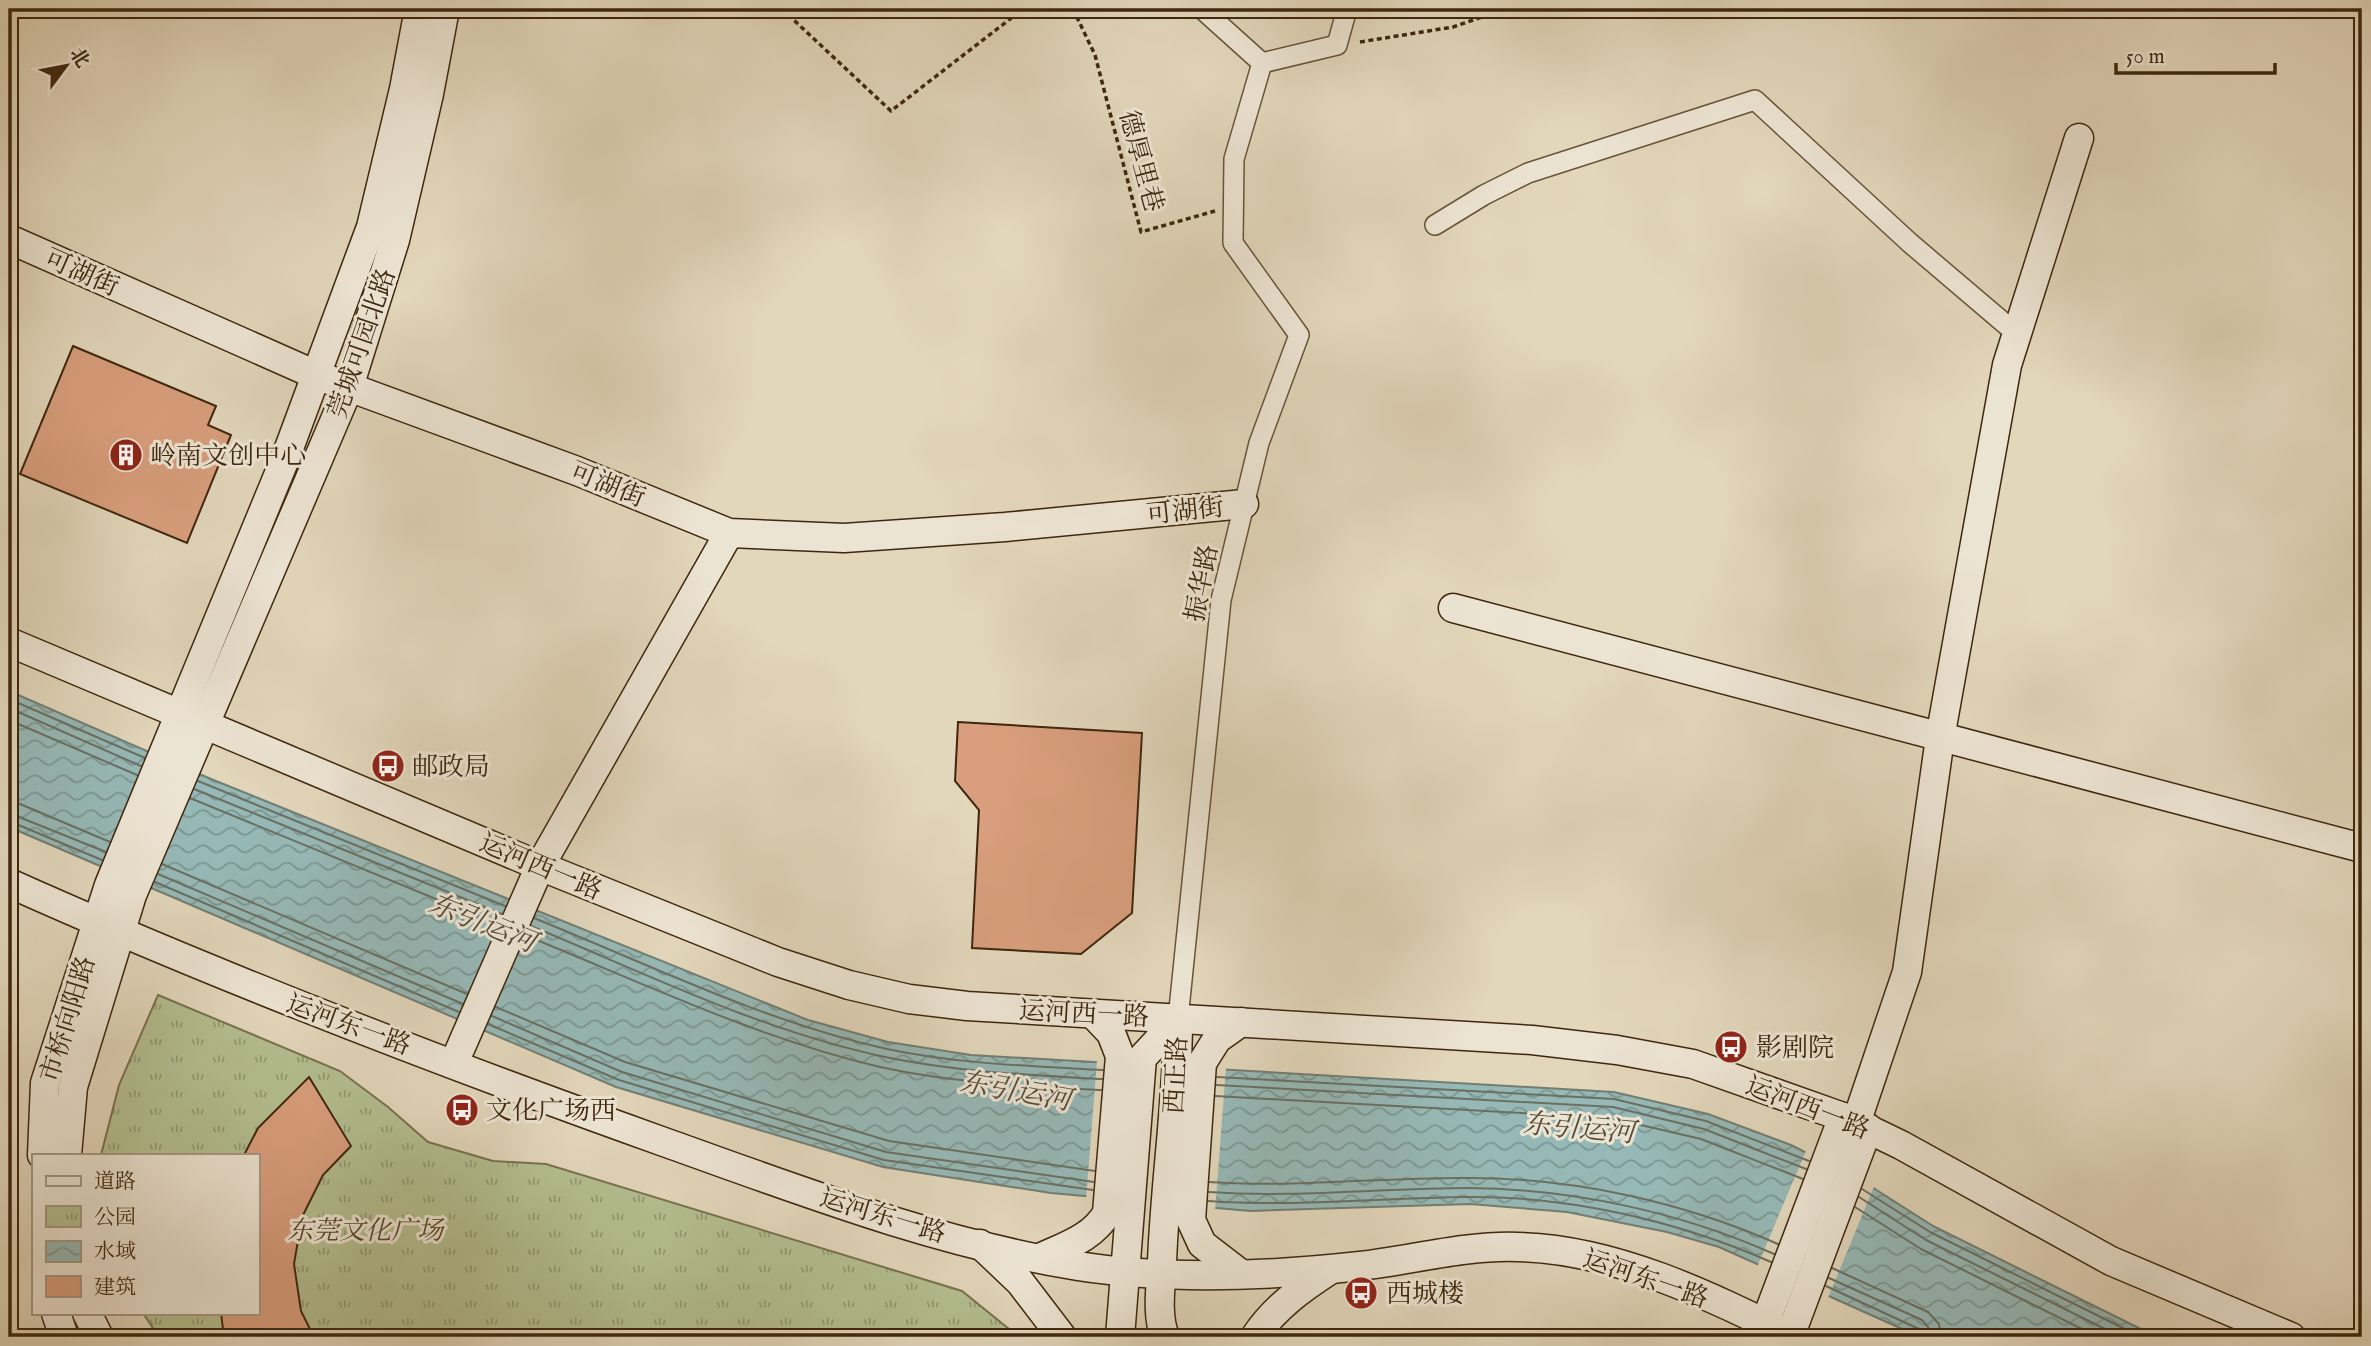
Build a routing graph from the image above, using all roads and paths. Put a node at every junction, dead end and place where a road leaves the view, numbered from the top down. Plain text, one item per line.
1 (419, 9) edge
2 (445, 9) edge
3 (782, 9) edge
4 (1023, 9) edge
5 (1073, 9) edge
6 (1347, 9) edge
7 (1505, 9) edge
8 (1203, 10) edge
9 (1337, 46) junction
10 (1262, 64) junction
11 (2080, 138) dead end
12 (1234, 206) junction
13 (1435, 225) dead end
14 (9, 239) edge
15 (2017, 334) junction
16 (316, 375) junction
17 (349, 387) junction
18 (1244, 504) junction
19 (729, 533) junction
20 (1453, 608) dead end
21 (9, 642) edge
22 (192, 720) junction
23 (1940, 738) junction
24 (2362, 848) edge
25 (540, 866) junction
26 (9, 883) edge
27 (120, 890) joint
28 (108, 928) junction
29 (1093, 1014) junction
30 (1178, 1019) junction
31 (1241, 1022) junction
32 (1131, 1057) junction
33 (1190, 1062) junction
34 (454, 1063) junction
35 (1853, 1130) junction
36 (42, 1154) edge
37 (67, 1154) edge
38 (1118, 1214) junction
39 (1177, 1219) junction
40 (980, 1244) junction
41 (1040, 1258) junction
42 (1333, 1268) junction
43 (1127, 1270) junction
44 (1162, 1272) junction
45 (1241, 1274) junction
46 (1765, 1323) junction
47 (92, 1324) edge
48 (60, 1330) edge
49 (1062, 1337) edge
50 (1120, 1337) edge
51 (1165, 1337) edge
52 (1255, 1337) edge
53 (1791, 1337) edge
54 (2291, 1337) edge

1 - 16 street, 莞城可园北路
2 - 17 street, 莞城可园北路
3 - 4 path
5 - 12 path, 德厚里巷
6 - 9 street
7 - 9 path
8 - 10 street
9 - 10 street
10 - 12 street, 振华路
11 - 15 street
12 - 18 street, 振华路
13 - 15 street
14 - 16 street, 可湖街
15 - 23 street
16 - 17 street, 可湖街
16 - 22 street, 莞城可园北路
17 - 19 street, 可湖街
17 - 22 street, 莞城可园北路
18 - 19 street, 可湖街
18 - 30 street, 振华路
19 - 25 street
20 - 23 street
21 - 22 street, 运河西一路
22 - 25 street, 运河西一路
22 - 27 street, 莞城可园北路
23 - 24 street
23 - 35 street
25 - 29 street, 运河西一路
25 - 34 street
26 - 28 street, 运河东一路
27 - 28 street, 市桥向阳路
28 - 34 street, 运河东一路
28 - 36 street, 市桥向阳路
28 - 37 street, 市桥向阳路
29 - 30 street, 运河西一路
29 - 32 street
30 - 31 street, 运河西一路
30 - 32 street, 西正路
30 - 33 street, 西正路
31 - 33 street
31 - 35 street, 运河西一路
32 - 38 street, 西正路
33 - 39 street, 西正路
34 - 40 street, 运河东一路
35 - 46 street
35 - 53 street
35 - 54 street, 运河西一路
38 - 41 street
38 - 43 street, 西正路
39 - 44 street, 西正路
39 - 45 street
40 - 41 street, 运河东一路
40 - 49 street
41 - 43 street, 运河东一路
42 - 45 street, 运河东一路
42 - 46 street, 运河东一路
42 - 52 street
43 - 44 street, 运河东一路
43 - 50 street, 西正路
44 - 45 street, 运河东一路
44 - 51 street, 西正路
46 - 53 street, 运河东一路
47 - 48 street

